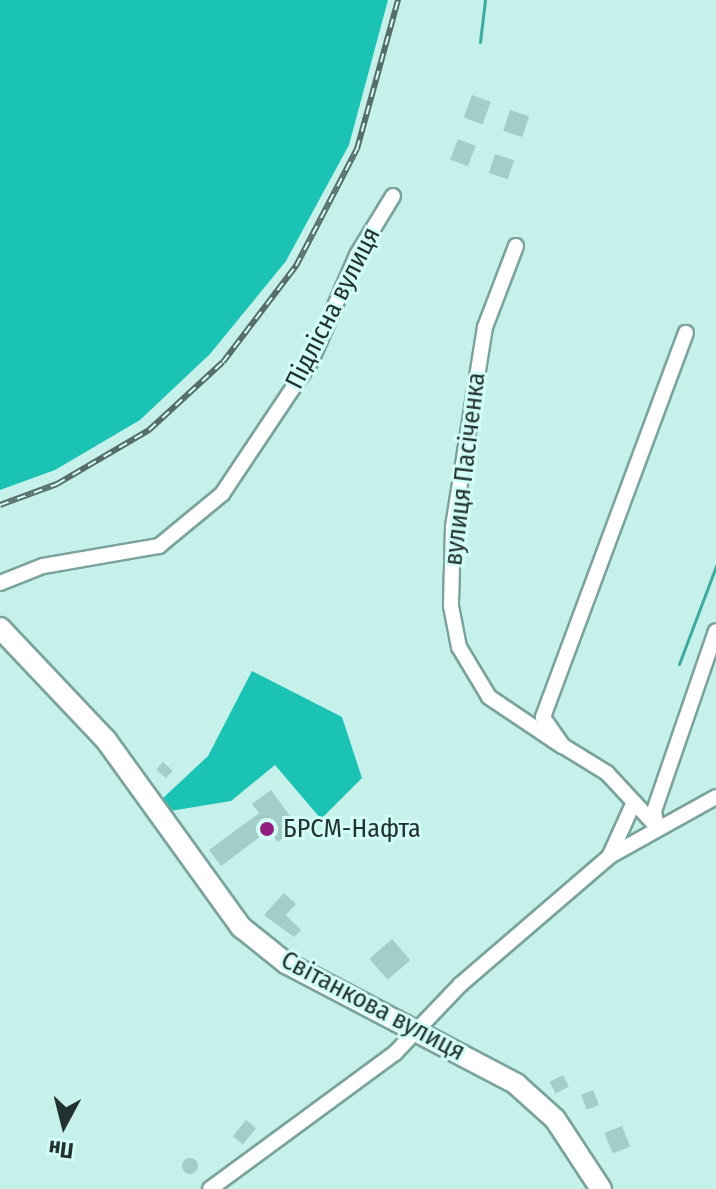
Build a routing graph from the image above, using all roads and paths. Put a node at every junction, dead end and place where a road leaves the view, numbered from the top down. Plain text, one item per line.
1 (393, 196) dead end
2 (516, 246) dead end
3 (686, 333) dead end
4 (0, 583) edge
5 (0, 628) edge
6 (716, 631) edge
7 (563, 746) junction
8 (716, 797) edge
9 (634, 802) junction
10 (657, 827) junction
11 (610, 856) junction
12 (418, 1031) junction
13 (210, 1189) edge
14 (601, 1189) edge

1 - 4 street, Підлісна вулиця
2 - 7 street, вулиця Пасіченка
3 - 7 street
5 - 12 main road, Світанкова вулиця
6 - 10 street
7 - 9 street, вулиця Пасіченка
8 - 10 street
9 - 10 street, вулиця Пасіченка
9 - 11 street
10 - 11 street
11 - 12 street
12 - 13 street
12 - 14 main road, Світанкова вулиця

